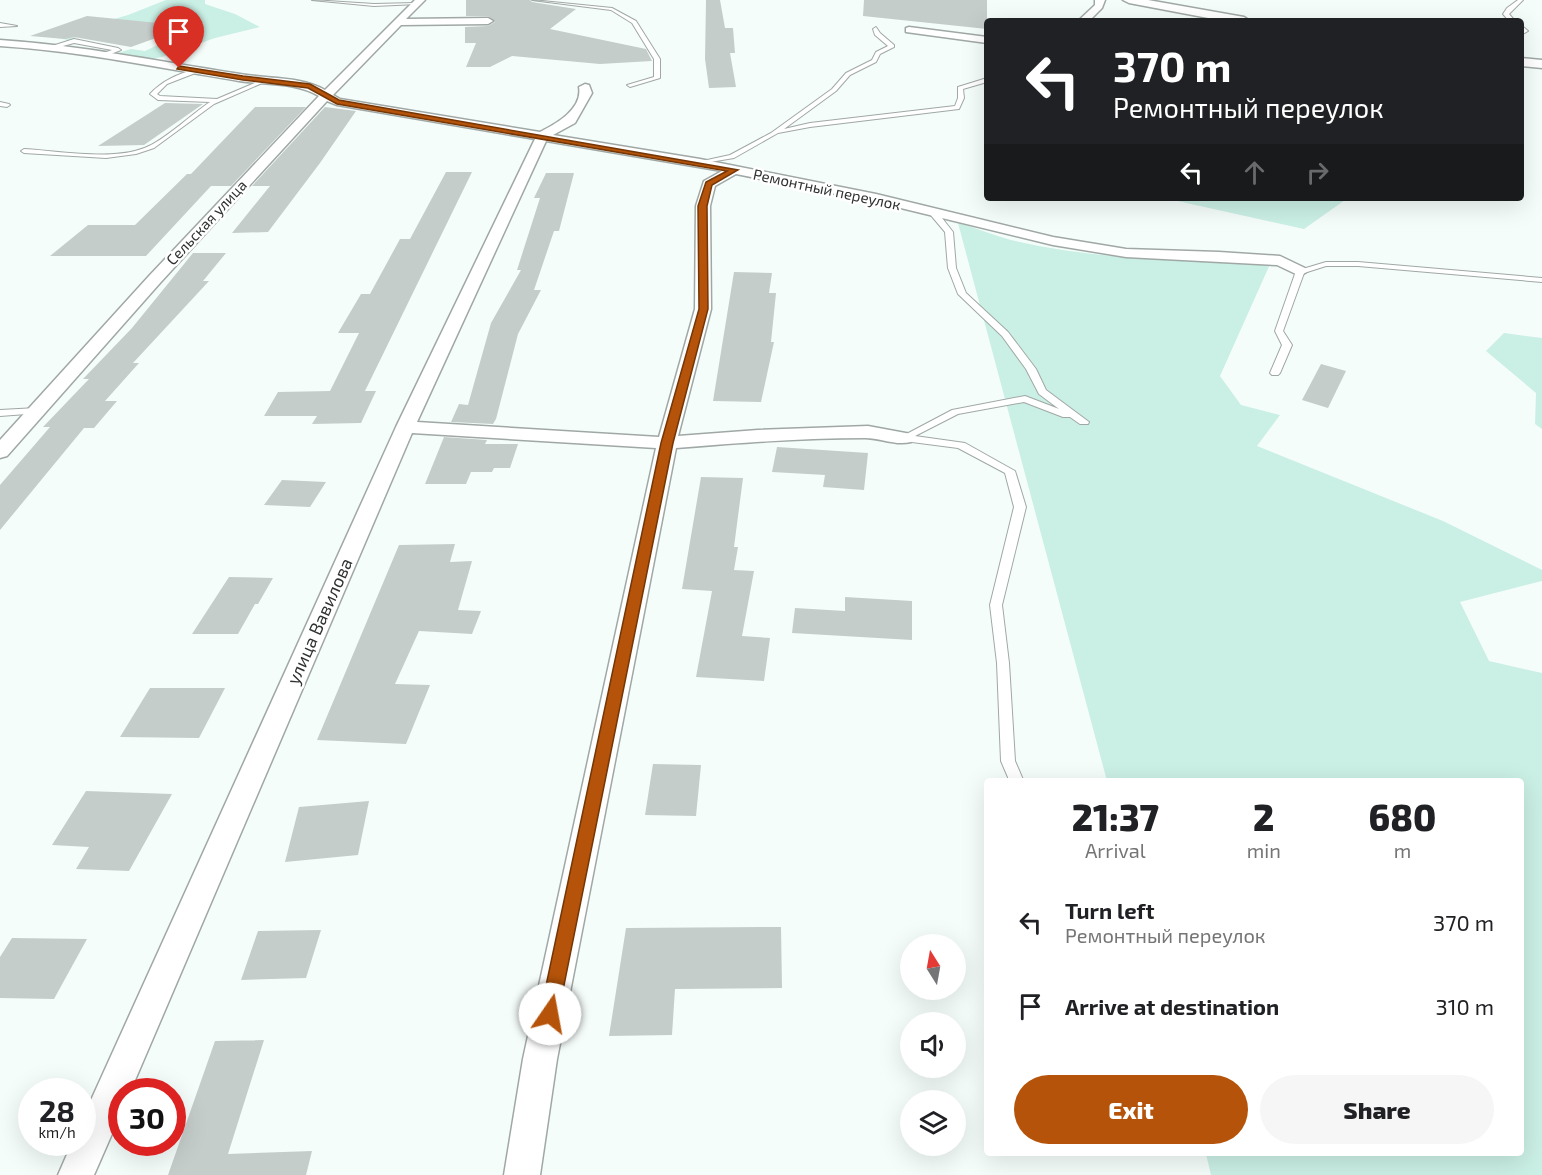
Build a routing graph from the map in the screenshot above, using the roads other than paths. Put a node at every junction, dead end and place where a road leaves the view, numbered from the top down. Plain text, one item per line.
1 (314, 0) edge
2 (534, 0) edge
3 (1100, 0) edge
4 (1129, 0) edge
5 (1521, 0) edge
6 (418, 2) edge
7 (1086, 18) edge
8 (1228, 18) edge
9 (1509, 18) edge
10 (488, 21) dead end
11 (398, 22) junction
12 (0, 25) edge
13 (14, 26) dead end
14 (876, 29) dead end
15 (909, 30) dead end
16 (984, 40) edge
17 (0, 43) edge
18 (1524, 62) edge
19 (1542, 64) edge
20 (196, 71) junction
21 (266, 80) junction
22 (984, 81) edge
23 (630, 85) dead end
24 (585, 87) dead end
25 (327, 96) junction
26 (221, 100) junction
27 (773, 134) junction
28 (542, 136) junction
29 (24, 151) dead end
30 (699, 163) junction
31 (735, 170) junction
32 (932, 211) junction
33 (1300, 271) junction
34 (1542, 280) edge
35 (1275, 373) dead end
36 (37, 411) junction
37 (0, 413) edge
38 (405, 427) junction
39 (904, 438) junction
40 (667, 443) junction
41 (0, 452) edge
42 (1015, 778) edge
43 (76, 1175) edge
44 (522, 1175) edge

1 - 6 lane
2 - 23 lane
3 - 7 street
4 - 8 street
5 - 9 lane
6 - 11 street, Сельская улица
10 - 11 street
11 - 25 street, Сельская улица
12 - 13 lane
14 - 27 lane
15 - 16 street
17 - 20 street, Ремонтный переулок
18 - 19 street
20 - 21 street, Ремонтный переулок
20 - 26 lane
21 - 25 street, Ремонтный переулок
21 - 26 lane
22 - 27 lane
24 - 28 street
25 - 28 street, Ремонтный переулок
25 - 36 street, Сельская улица
26 - 29 lane
27 - 30 lane
28 - 30 street, Ремонтный переулок
28 - 38 street, улица Вавилова
30 - 31 street, Ремонтный переулок
31 - 32 street, Ремонтный переулок
31 - 40 street
32 - 33 street, Ремонтный переулок
32 - 39 lane
33 - 34 lane
33 - 35 lane
36 - 37 lane
36 - 41 street, Сельская улица
38 - 40 street
38 - 43 street, улица Вавилова
39 - 40 street
39 - 42 lane
40 - 44 street

